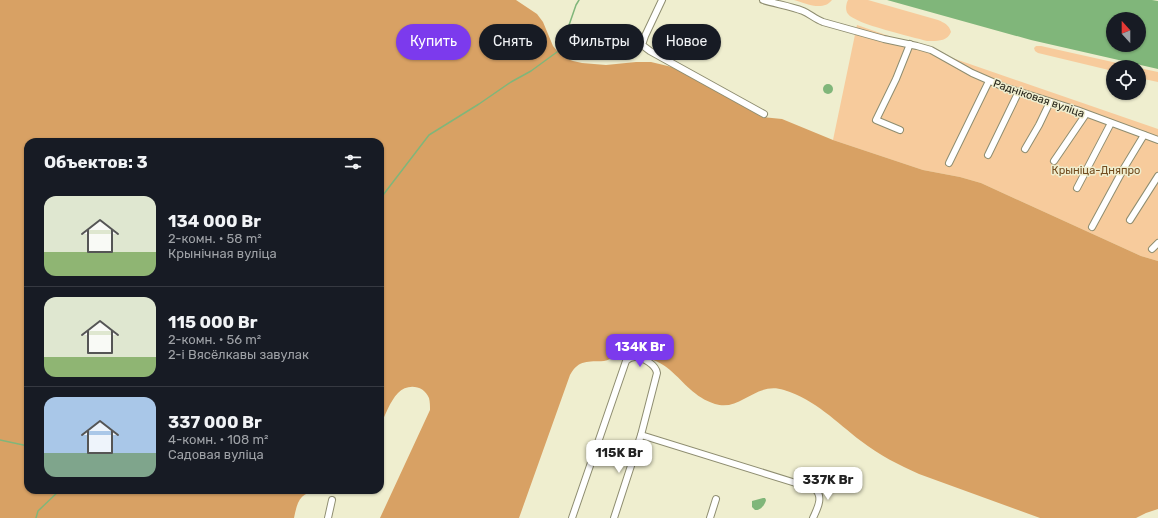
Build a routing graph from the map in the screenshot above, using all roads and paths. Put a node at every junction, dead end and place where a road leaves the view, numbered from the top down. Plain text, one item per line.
1 (662, 0) edge
2 (763, 0) edge
3 (910, 44) junction
4 (989, 81) junction
5 (1018, 93) junction
6 (1050, 102) junction
7 (764, 114) dead end
8 (1086, 114) junction
9 (1111, 123) junction
10 (900, 130) dead end
11 (1144, 135) junction
12 (1158, 140) edge
13 (1025, 148) dead end
14 (988, 155) dead end
15 (1054, 160) dead end
16 (949, 163) dead end
17 (1158, 176) edge
18 (1077, 188) dead end
19 (1130, 220) dead end
20 (1092, 227) dead end
21 (1158, 243) edge
22 (1152, 249) dead end
23 (641, 434) junction
24 (716, 499) dead end
25 (332, 500) dead end
26 (328, 518) edge
27 (572, 518) edge
28 (614, 518) edge
29 (710, 518) edge
30 (814, 518) edge

1 - 7 street
2 - 3 street, Радніковая вуліца
3 - 4 street, Радніковая вуліца
3 - 10 street
4 - 5 street, Радніковая вуліца
4 - 16 street
5 - 6 street, Радніковая вуліца
5 - 14 street
6 - 8 street, Радніковая вуліца
6 - 13 street
8 - 9 street, Радніковая вуліца
8 - 15 street
9 - 11 street, Радніковая вуліца
9 - 18 street
11 - 12 street, Радніковая вуліца
11 - 20 street
17 - 19 street
21 - 22 street
23 - 27 street
23 - 28 street
23 - 30 street
24 - 29 street
25 - 26 street

